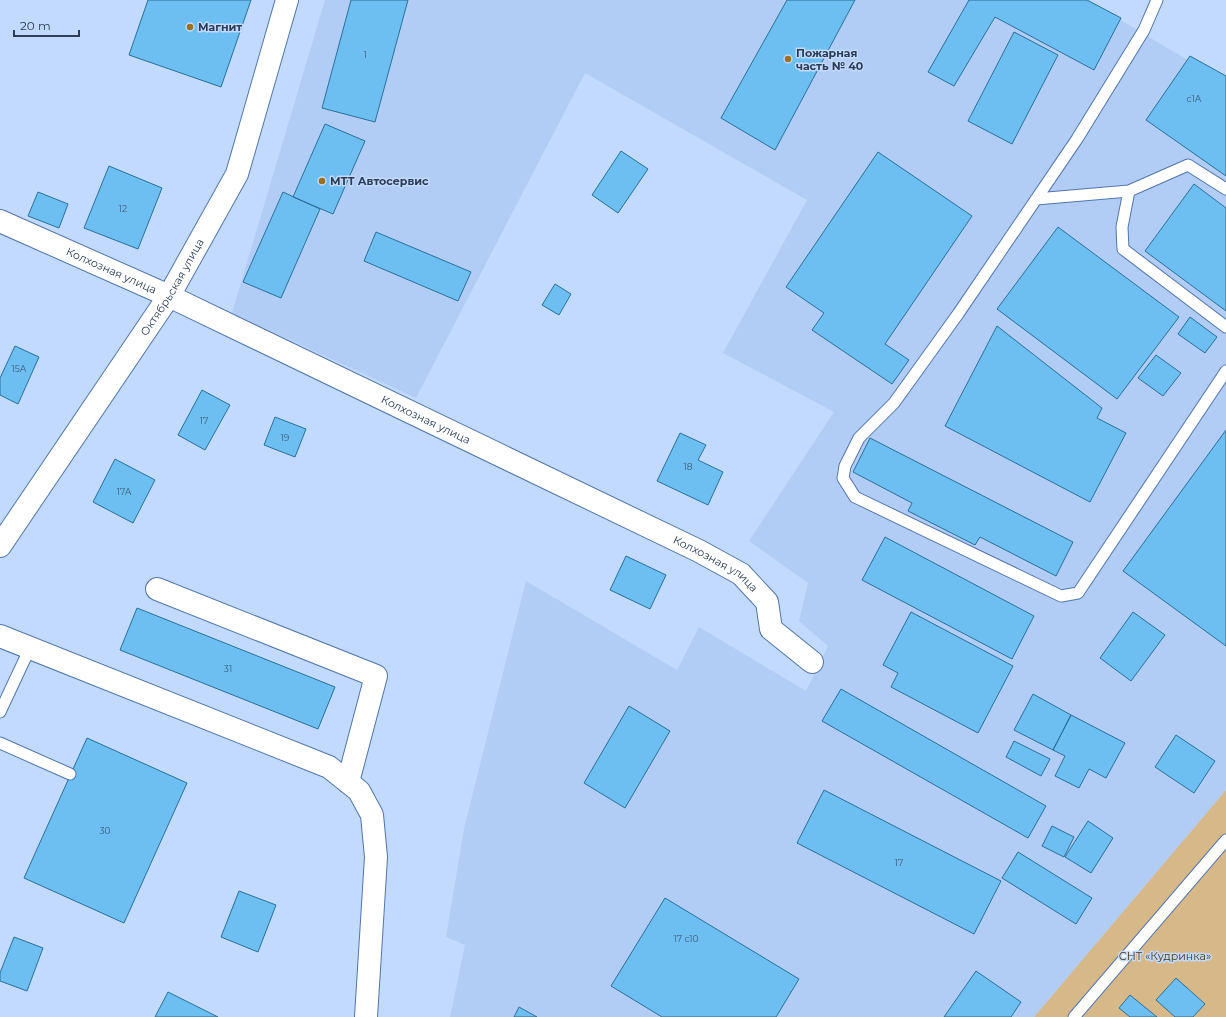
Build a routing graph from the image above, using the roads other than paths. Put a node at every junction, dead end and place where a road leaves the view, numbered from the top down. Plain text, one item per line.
1 (287, 0) edge
2 (1157, 0) edge
3 (1226, 189) edge
4 (1129, 191) junction
5 (1036, 199) junction
6 (0, 221) edge
7 (169, 296) junction
8 (1226, 327) edge
9 (1226, 371) edge
10 (0, 546) edge
11 (157, 589) dead end
12 (0, 636) edge
13 (30, 648) junction
14 (812, 662) dead end
15 (0, 712) edge
16 (0, 743) edge
17 (70, 774) dead end
18 (348, 782) junction
19 (1226, 840) edge
20 (1075, 1016) edge
21 (366, 1017) edge

1 - 7 street, Октябрьская улица
2 - 5 lane
3 - 4 lane
4 - 5 lane
4 - 8 lane
5 - 9 lane
6 - 7 street, Колхозная улица
7 - 10 street, Октябрьская улица
7 - 14 street, Колхозная улица
11 - 18 street
12 - 13 street
13 - 15 lane
13 - 18 street
16 - 17 lane
18 - 21 street
19 - 20 lane

